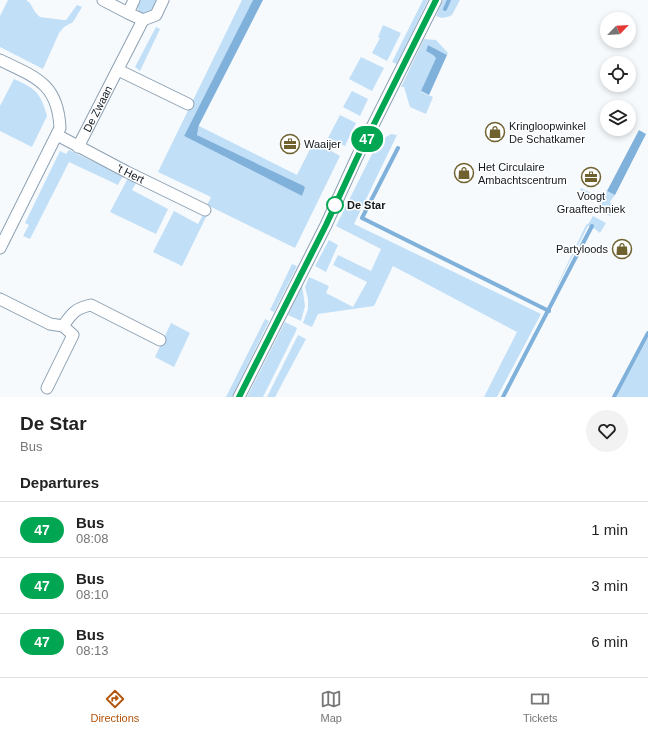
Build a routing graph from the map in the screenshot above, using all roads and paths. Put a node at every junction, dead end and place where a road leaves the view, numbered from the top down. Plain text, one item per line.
1 (103, 0) edge
2 (134, 0) edge
3 (163, 0) edge
4 (436, 0) edge
5 (128, 13) junction
6 (143, 20) junction
7 (0, 60) edge
8 (118, 70) junction
9 (188, 104) dead end
10 (56, 135) junction
11 (78, 147) junction
12 (205, 210) dead end
13 (0, 248) edge
14 (0, 299) edge
15 (63, 326) junction
16 (160, 340) dead end
17 (47, 388) dead end
18 (239, 397) edge

1 - 5 street
2 - 5 street
3 - 6 street, De Zwaan
4 - 18 street
5 - 6 street
6 - 8 street, De Zwaan
7 - 10 street
8 - 9 street
8 - 11 street, De Zwaan
10 - 11 street, 't Hert
10 - 13 street
11 - 12 street, 't Hert
14 - 15 street
15 - 16 street
15 - 17 street

